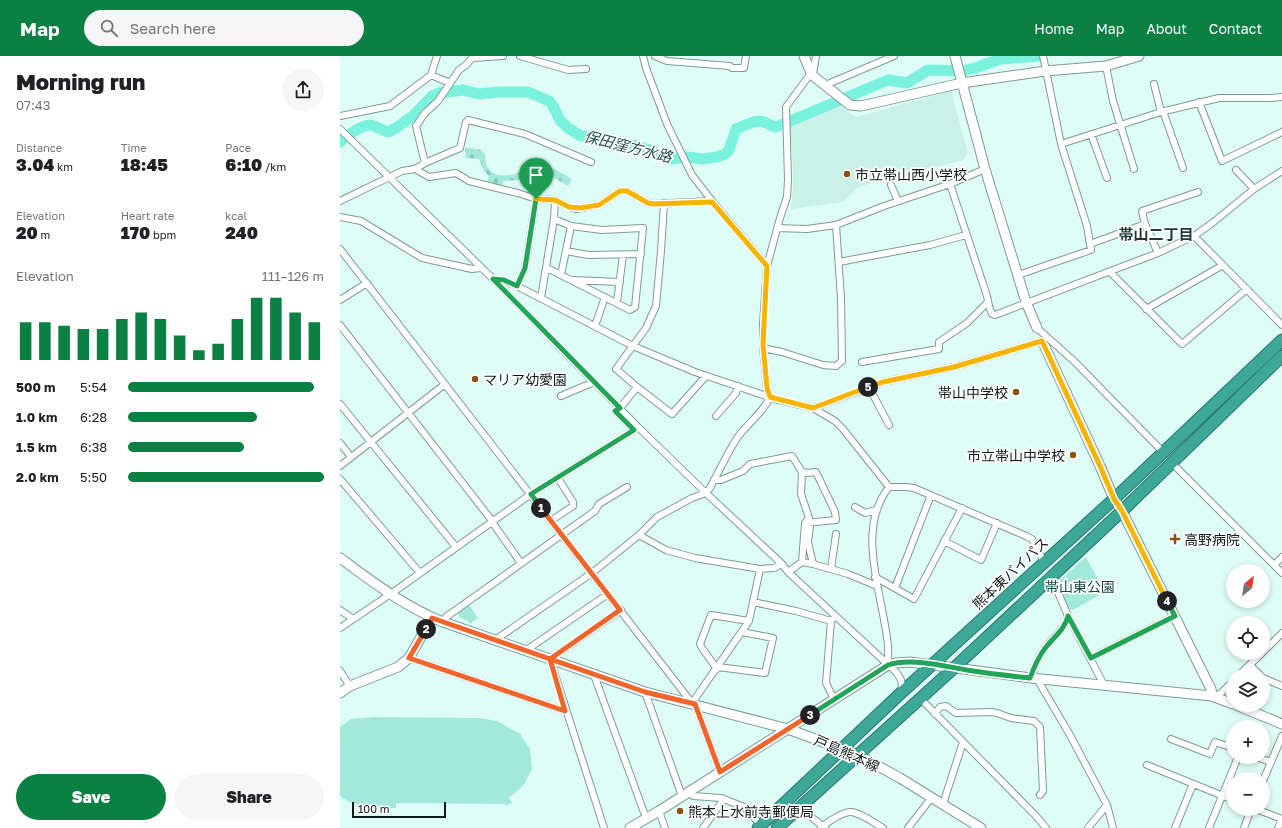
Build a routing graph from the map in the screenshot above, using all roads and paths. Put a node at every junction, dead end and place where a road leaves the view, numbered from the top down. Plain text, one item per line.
1 (437, 56) edge
2 (503, 56) edge
3 (520, 56) edge
4 (643, 56) edge
5 (655, 56) edge
6 (746, 56) edge
7 (804, 56) edge
8 (816, 56) edge
9 (894, 56) edge
10 (955, 56) edge
11 (1043, 56) edge
12 (1103, 56) edge
13 (1139, 56) edge
14 (1106, 66) junction
15 (586, 69) dead end
16 (1045, 71) junction
17 (811, 74) junction
18 (431, 75) junction
19 (962, 81) junction
20 (450, 83) junction
21 (1154, 84) dead end
22 (826, 87) junction
23 (1282, 97) edge
24 (1199, 102) junction
25 (1162, 112) junction
26 (340, 116) edge
27 (1120, 125) junction
28 (340, 129) edge
29 (1282, 132) edge
30 (1091, 134) junction
31 (1061, 144) junction
32 (591, 162) dead end
33 (425, 163) junction
34 (1183, 168) dead end
35 (415, 169) junction
36 (985, 169) junction
37 (1134, 169) dead end
38 (1236, 170) dead end
39 (1282, 171) edge
40 (389, 178) junction
41 (1107, 178) dead end
42 (950, 184) junction
43 (891, 185) dead end
44 (1254, 189) junction
45 (1198, 192) dead end
46 (536, 199) junction
47 (555, 200) junction
48 (340, 201) edge
49 (898, 201) junction
50 (712, 202) junction
51 (664, 203) junction
52 (340, 217) edge
53 (554, 219) junction
54 (1145, 224) junction
55 (836, 225) junction
56 (571, 226) junction
57 (777, 228) junction
58 (966, 235) junction
59 (1194, 236) junction
60 (1090, 244) junction
61 (340, 249) edge
62 (566, 251) junction
63 (1158, 253) junction
64 (641, 254) junction
65 (623, 255) junction
66 (839, 262) junction
67 (1223, 265) junction
68 (767, 266) junction
69 (481, 268) junction
70 (547, 268) junction
71 (1110, 272) junction
72 (1018, 275) junction
73 (562, 276) junction
74 (493, 279) junction
75 (570, 280) junction
76 (620, 282) junction
77 (367, 283) junction
78 (517, 286) junction
79 (1247, 289) junction
80 (605, 297) junction
81 (541, 298) junction
82 (340, 300) edge
83 (617, 302) junction
84 (988, 302) junction
85 (1026, 302) junction
86 (1146, 309) junction
87 (340, 325) edge
88 (1282, 325) edge
89 (595, 326) junction
90 (1037, 328) junction
91 (1282, 340) edge
92 (1044, 344) junction
93 (633, 346) junction
94 (763, 348) junction
95 (1282, 356) edge
96 (862, 362) dead end
97 (706, 376) junction
98 (594, 382) junction
99 (445, 384) junction
100 (738, 386) junction
101 (637, 387) junction
102 (869, 387) junction
103 (561, 396) dead end
104 (770, 397) junction
105 (340, 404) edge
106 (620, 408) junction
107 (813, 408) junction
108 (408, 413) junction
109 (716, 416) dead end
110 (890, 425) dead end
111 (371, 441) junction
112 (340, 443) edge
113 (1163, 452) junction
114 (351, 457) junction
115 (1171, 462) junction
116 (340, 466) edge
117 (802, 472) junction
118 (558, 478) junction
119 (340, 479) edge
120 (714, 480) junction
121 (627, 487) dead end
122 (889, 487) junction
123 (706, 493) junction
124 (531, 494) junction
125 (932, 495) junction
126 (1114, 499) junction
127 (854, 507) dead end
128 (962, 508) junction
129 (876, 510) junction
130 (1122, 511) junction
131 (555, 518) dead end
132 (492, 522) junction
133 (996, 523) junction
134 (807, 525) junction
135 (639, 534) junction
136 (836, 534) dead end
137 (562, 535) junction
138 (944, 541) junction
139 (456, 547) junction
140 (1282, 557) edge
141 (340, 558) edge
142 (802, 562) junction
143 (1044, 562) junction
144 (521, 563) junction
145 (782, 564) junction
146 (813, 564) junction
147 (1274, 565) junction
148 (760, 569) junction
149 (831, 569) junction
150 (788, 572) junction
151 (420, 573) junction
152 (592, 573) junction
153 (1282, 573) edge
154 (1051, 576) junction
155 (875, 577) junction
156 (877, 586) junction
157 (895, 588) junction
158 (389, 594) junction
159 (608, 594) junction
160 (754, 602) junction
161 (340, 610) edge
162 (620, 610) junction
163 (1068, 616) junction
164 (1175, 616) junction
165 (432, 618) junction
166 (353, 619) junction
167 (833, 619) junction
168 (749, 621) junction
169 (443, 622) junction
170 (340, 628) edge
171 (742, 632) junction
172 (1282, 633) edge
173 (495, 640) junction
174 (1270, 644) edge
175 (525, 651) junction
176 (409, 658) junction
177 (1091, 658) junction
178 (550, 659) junction
179 (1255, 660) edge
180 (888, 665) junction
181 (932, 665) junction
182 (1250, 665) junction
183 (718, 668) junction
184 (954, 668) junction
185 (1247, 668) edge
186 (1253, 668) edge
187 (340, 671) edge
188 (594, 675) junction
189 (1034, 678) junction
190 (1270, 681) edge
191 (1104, 685) junction
192 (350, 686) junction
193 (1282, 686) edge
194 (1226, 688) edge
195 (645, 692) junction
196 (340, 693) edge
197 (901, 693) junction
198 (1212, 696) junction
199 (920, 698) junction
200 (834, 699) junction
201 (1226, 701) edge
202 (694, 704) junction
203 (565, 711) junction
204 (1253, 712) edge
205 (935, 714) junction
206 (1282, 724) edge
207 (788, 729) junction
208 (1282, 736) edge
209 (1171, 739) dead end
210 (963, 742) junction
211 (1226, 746) edge
212 (842, 749) junction
213 (858, 755) junction
214 (1271, 762) joint
215 (1235, 764) edge
216 (1146, 765) dead end
217 (720, 772) junction
218 (1267, 772) edge
219 (1193, 784) junction
220 (686, 794) junction
221 (1040, 794) dead end
222 (1223, 796) junction
223 (932, 797) junction
224 (1226, 797) edge
225 (724, 799) junction
226 (943, 804) junction
227 (1107, 805) junction
228 (800, 808) junction
229 (659, 811) junction
230 (1270, 814) edge
231 (1248, 816) edge
232 (646, 818) junction
233 (760, 827) edge
234 (823, 827) edge
235 (604, 828) edge
236 (630, 828) edge
237 (665, 828) edge
238 (703, 828) edge
239 (777, 828) edge
240 (884, 828) edge
241 (908, 828) edge
242 (981, 828) edge
243 (1046, 828) edge
244 (1088, 828) edge
245 (1113, 828) edge
246 (1175, 828) edge
247 (1208, 828) edge
248 (1244, 828) edge
249 (1278, 828) edge

1 - 18 street
2 - 20 street
3 - 15 street
4 - 50 street
5 - 6 street
7 - 17 street
8 - 17 street
9 - 22 street
10 - 19 street
11 - 16 street
12 - 14 street
13 - 14 street
14 - 16 street
14 - 27 street
16 - 19 street
16 - 31 street
17 - 22 street
17 - 57 street
18 - 20 street
18 - 26 street
19 - 22 street
19 - 36 street
20 - 33 street
21 - 25 street
23 - 24 street
24 - 25 street
24 - 29 street
25 - 27 street
25 - 34 street
27 - 30 street
27 - 37 street
28 - 40 street
30 - 31 street
30 - 41 street
31 - 60 street
32 - 33 street
33 - 35 street
35 - 40 street
35 - 46 street
36 - 42 street
36 - 72 street
38 - 44 street
39 - 44 street
40 - 48 street
40 - 69 street
42 - 49 street
42 - 58 street
43 - 49 street
44 - 59 street
45 - 54 street
46 - 47 street
46 - 78 street
47 - 51 street
47 - 53 street
49 - 55 street
50 - 51 street
50 - 68 street
51 - 93 street
52 - 69 street
53 - 56 street
53 - 70 street
54 - 60 street
54 - 63 street
55 - 57 street
55 - 66 street
56 - 62 street
56 - 64 street
57 - 68 street
58 - 66 street
58 - 84 street
59 - 63 street
59 - 67 street
60 - 72 street
61 - 77 street
62 - 65 street
62 - 73 street
63 - 71 street
64 - 65 street
64 - 83 street
65 - 76 street
66 - 94 street
67 - 79 street
67 - 86 street
68 - 94 street
69 - 74 street
70 - 73 street
70 - 81 street
71 - 85 street
71 - 86 street
72 - 85 street
73 - 75 street
74 - 78 street
74 - 98 street
75 - 76 street
75 - 80 street
76 - 83 street
77 - 82 street
77 - 99 street
78 - 81 street
79 - 86 street
79 - 88 street
80 - 83 street
80 - 89 street
81 - 89 street
84 - 85 street
84 - 96 street
85 - 90 street
87 - 108 street
89 - 93 street
90 - 92 street
90 - 113 street
91 - 113 highway, 熊本東バイパス
92 - 102 street
92 - 126 street
93 - 97 street
93 - 101 street
94 - 104 street
95 - 115 highway
97 - 100 street
97 - 101 street
98 - 103 street
98 - 106 street
99 - 108 street
99 - 124 street
100 - 104 street
100 - 109 street
101 - 106 street
102 - 107 street
102 - 110 street
104 - 107 street
104 - 120 street
105 - 111 street
106 - 118 street
106 - 123 street
107 - 122 street
108 - 111 street
108 - 132 street
111 - 114 street
111 - 139 street
112 - 114 street
113 - 126 highway, 熊本東バイパス
114 - 116 street
115 - 130 highway
115 - 147 street
117 - 120 street
117 - 134 street
117 - 134 street
118 - 124 street
118 - 131 street
119 - 151 street
120 - 123 street
121 - 137 street
122 - 125 street
122 - 129 street
123 - 135 street
123 - 145 street
124 - 132 street
124 - 137 street
125 - 128 street
125 - 157 street
126 - 130 street
126 - 143 highway, 熊本東バイパス
127 - 129 street
128 - 133 street
128 - 138 street
129 - 155 street
130 - 154 highway
130 - 164 street
132 - 139 street
132 - 144 street
133 - 138 street
133 - 143 street
134 - 142 street
134 - 146 street
135 - 148 street
135 - 152 street
136 - 149 street
137 - 144 street
137 - 152 street
138 - 157 street
139 - 151 street
140 - 147 street
141 - 158 street, 戸島熊本線
142 - 146 street
142 - 150 street
143 - 181 highway, 熊本東バイパス
144 - 169 street
145 - 148 street
145 - 150 street
146 - 149 street
147 - 153 street
148 - 160 street
149 - 156 street
150 - 167 street
151 - 158 street
152 - 159 street
152 - 173 street
154 - 163 street
154 - 184 highway
155 - 156 street
155 - 157 street
156 - 180 street
158 - 165 street, 戸島熊本線
158 - 166 street
159 - 162 street
159 - 175 street
160 - 167 street
160 - 168 street
161 - 166 street
162 - 178 street
162 - 202 street
163 - 177 street
163 - 189 street
164 - 177 street
164 - 198 street
165 - 169 street, 戸島熊本線
165 - 176 street
166 - 170 street
167 - 180 street
167 - 200 street
168 - 171 street
168 - 183 street
169 - 173 street, 戸島熊本線
171 - 183 street
171 - 183 street
172 - 174 street
173 - 175 street, 戸島熊本線
175 - 178 street, 戸島熊本線
176 - 192 street
176 - 203 street
177 - 191 street
178 - 188 street, 戸島熊本線
178 - 203 street
179 - 182 street
180 - 181 street
180 - 197 street
180 - 200 street
181 - 184 street
181 - 197 highway, 熊本東バイパス
182 - 185 street
182 - 186 street
183 - 202 street
184 - 189 street
184 - 199 highway
187 - 192 street
188 - 195 street, 戸島熊本線
188 - 232 street
189 - 191 street
189 - 227 street
190 - 193 street
191 - 198 street
192 - 196 street
194 - 198 street
195 - 202 street, 戸島熊本線
195 - 220 street
197 - 212 highway, 熊本東バイパス
198 - 201 street
199 - 205 street
199 - 213 highway
200 - 207 street
202 - 207 street, 戸島熊本線
202 - 217 street
203 - 235 street
204 - 206 street
205 - 210 street
205 - 221 street
207 - 212 street, 戸島熊本線
207 - 217 street
208 - 214 street
209 - 211 street
210 - 226 street
210 - 243 street
212 - 213 street, 戸島熊本線
212 - 233 highway, 熊本東バイパス
213 - 223 street, 戸島熊本線
213 - 228 highway
214 - 218 street
215 - 222 street
216 - 219 street
217 - 220 street
219 - 222 street
219 - 246 street
220 - 225 street
220 - 229 street
222 - 224 street
222 - 247 street
223 - 226 street, 戸島熊本線
223 - 241 street
225 - 233 street
225 - 238 street
226 - 242 street, 戸島熊本線
227 - 244 street
227 - 245 street
228 - 234 street
228 - 239 highway
229 - 232 street
229 - 237 street
230 - 249 street
231 - 248 street
232 - 236 street
234 - 240 street

